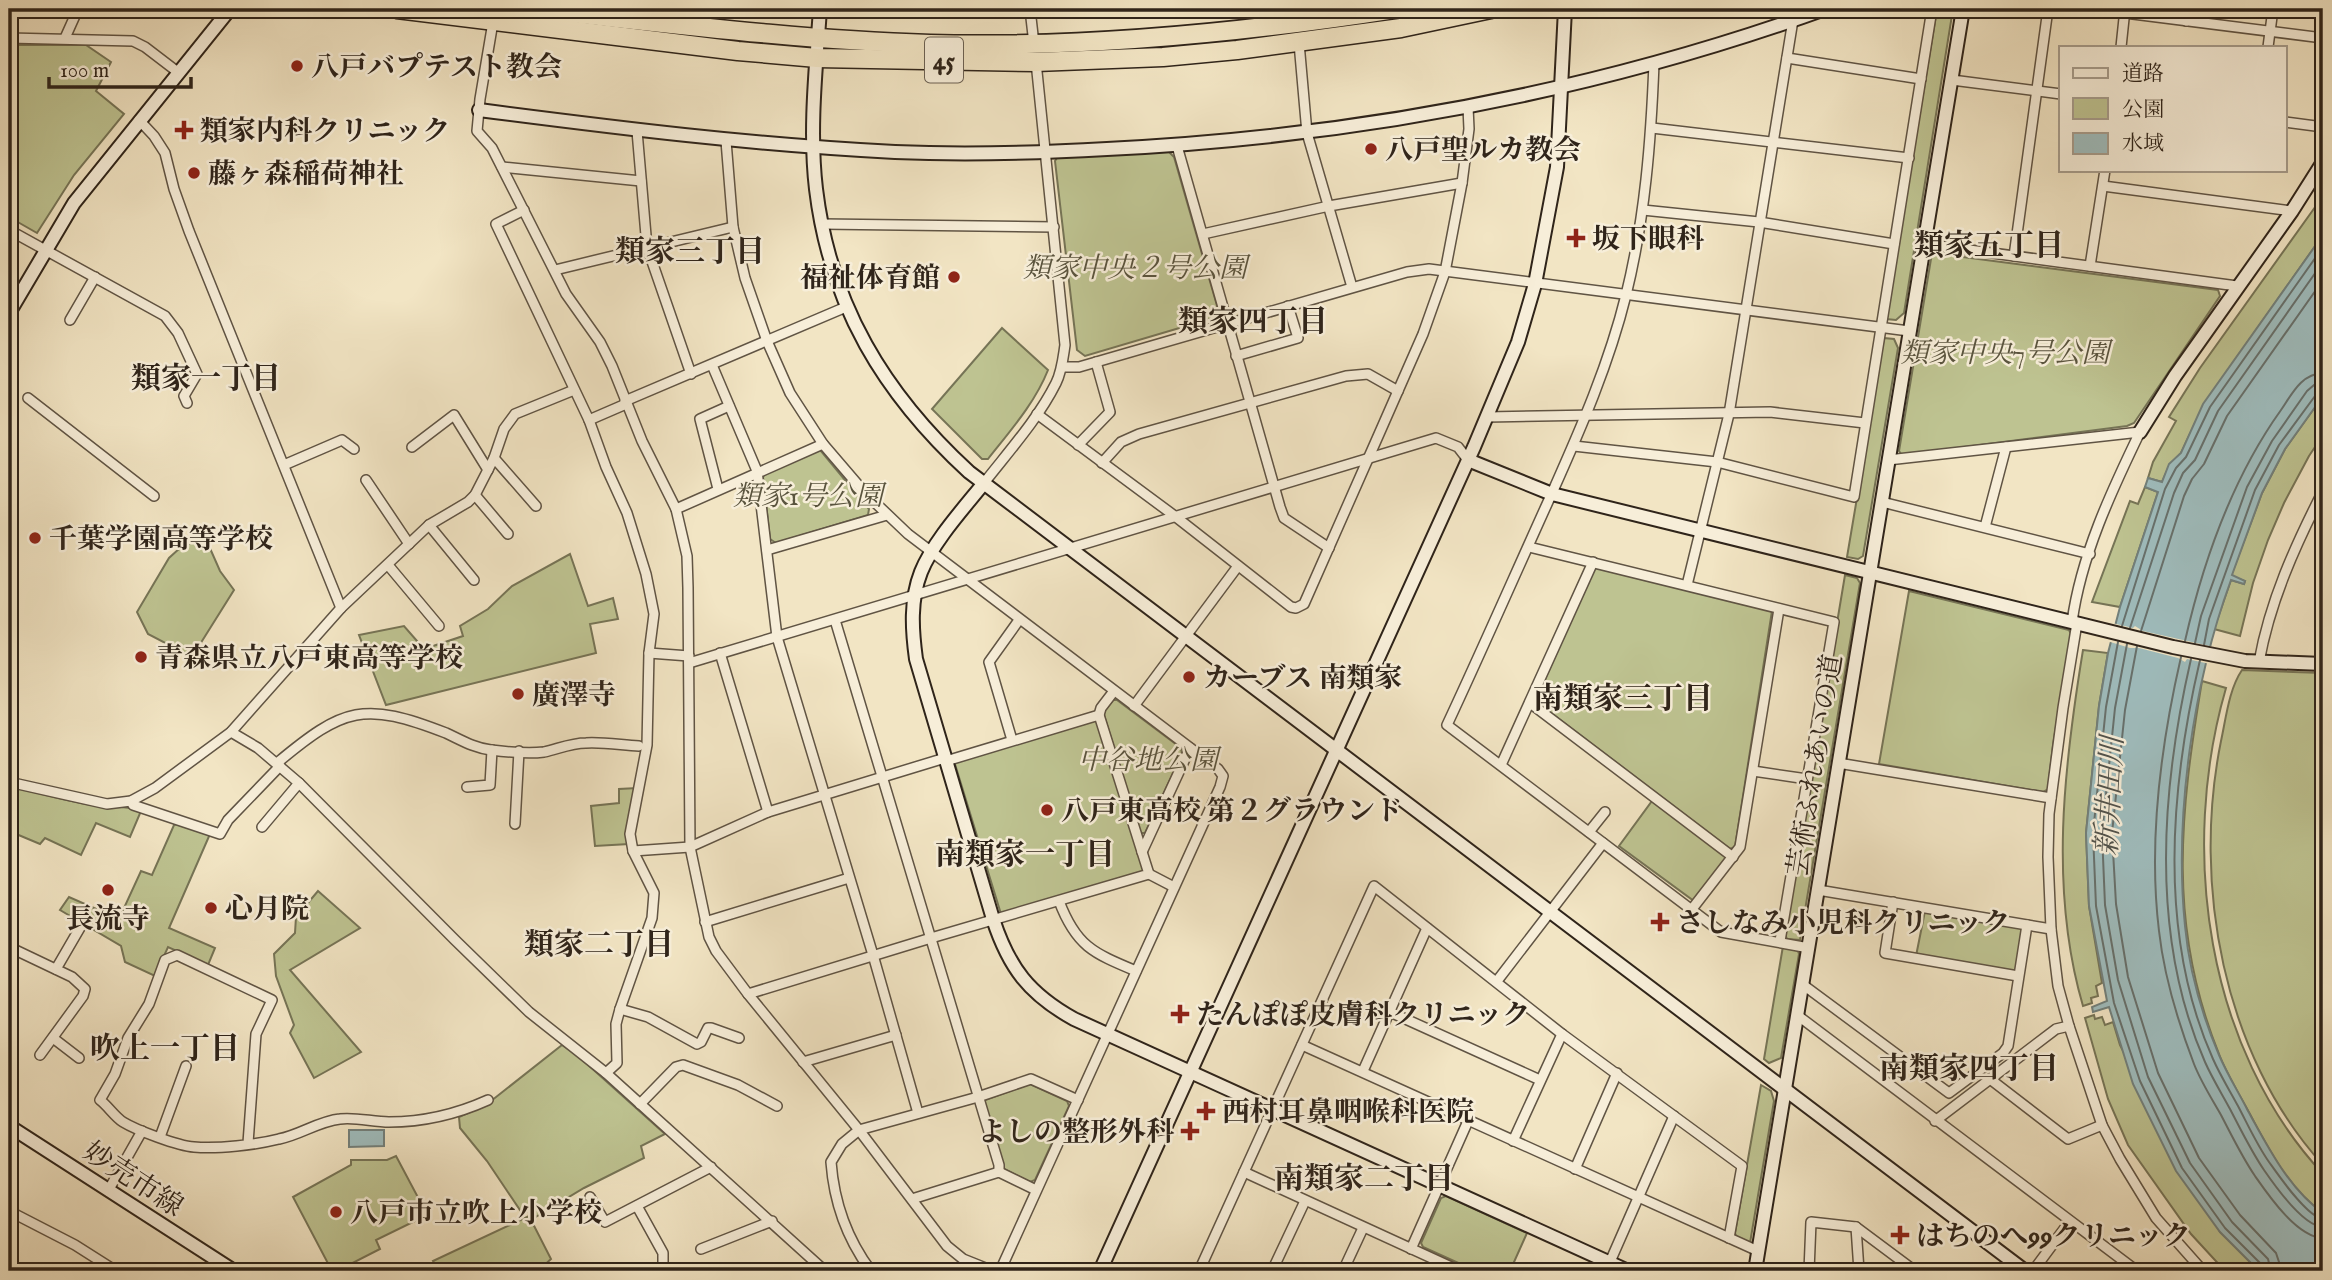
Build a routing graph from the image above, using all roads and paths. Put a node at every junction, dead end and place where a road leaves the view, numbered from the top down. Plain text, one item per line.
1 (78, 9) edge
2 (230, 9) edge
3 (397, 9) edge
4 (534, 9) edge
5 (820, 9) edge
6 (1030, 9) edge
7 (1395, 9) edge
8 (1491, 9) edge
9 (1564, 9) edge
10 (1825, 9) edge
11 (1932, 9) edge
12 (1963, 9) edge
13 (2048, 9) edge
14 (2188, 9) edge
15 (2273, 9) edge
16 (2125, 11) edge
17 (1791, 14) edge
18 (1297, 16) edge
19 (2186, 21) junction
20 (492, 22) junction
21 (2323, 23) edge
22 (2269, 32) junction
23 (9, 38) edge
24 (65, 38) junction
25 (818, 38) junction
26 (2323, 38) edge
27 (1299, 43) junction
28 (2121, 46) edge
29 (2268, 46) edge
30 (1035, 53) junction
31 (817, 58) junction
32 (1787, 58) junction
33 (1654, 63) junction
34 (179, 73) junction
35 (1921, 79) junction
36 (1952, 80) junction
37 (1562, 86) junction
38 (2037, 91) junction
39 (2059, 94) edge
40 (1468, 107) junction
41 (479, 110) junction
42 (139, 120) junction
43 (2286, 122) edge
44 (2323, 127) edge
45 (1652, 128) junction
46 (637, 131) junction
47 (1307, 133) junction
48 (726, 141) junction
49 (1774, 143) junction
50 (1177, 146) junction
51 (813, 147) junction
52 (1046, 152) junction
53 (1909, 158) junction
54 (2323, 162) edge
55 (502, 167) junction
56 (2105, 172) edge
57 (641, 181) junction
58 (1462, 183) junction
59 (2103, 186) junction
60 (1329, 206) junction
61 (524, 210) junction
62 (1643, 210) junction
63 (2292, 211) junction
64 (1759, 222) junction
65 (822, 224) junction
66 (1054, 227) junction
67 (733, 228) junction
68 (9, 230) edge
69 (1203, 234) junction
70 (1894, 244) junction
71 (1925, 244) junction
72 (647, 247) junction
73 (46, 249) junction
74 (2014, 256) junction
75 (2090, 266) junction
76 (555, 270) junction
77 (1445, 272) junction
78 (95, 277) junction
79 (1535, 284) junction
80 (2237, 286) junction
81 (1352, 287) junction
82 (1626, 295) junction
83 (1288, 306) junction
84 (846, 307) junction
85 (1744, 310) junction
86 (9, 313) edge
87 (69, 320) dead end
88 (1227, 324) junction
89 (1880, 327) junction
90 (1909, 331) junction
91 (767, 341) junction
92 (1236, 356) junction
93 (1096, 362) junction
94 (712, 365) junction
95 (1062, 367) junction
96 (691, 374) junction
97 (574, 390) junction
98 (1398, 391) junction
99 (28, 398) dead end
100 (626, 402) junction
101 (187, 403) dead end
102 (1249, 403) junction
103 (729, 406) junction
104 (1037, 414) junction
105 (1728, 414) junction
106 (1487, 417) junction
107 (1587, 417) junction
108 (589, 420) junction
109 (1865, 423) junction
110 (2140, 432) junction
111 (824, 444) junction
112 (1078, 445) junction
113 (1574, 446) junction
114 (412, 447) dead end
115 (2006, 447) junction
116 (354, 449) dead end
117 (494, 458) junction
118 (1370, 458) junction
119 (1468, 460) junction
120 (1888, 460) junction
121 (1717, 462) junction
122 (1101, 463) junction
123 (285, 465) junction
124 (488, 470) junction
125 (757, 471) junction
126 (366, 480) dead end
127 (984, 483) junction
128 (1273, 486) junction
129 (718, 489) junction
130 (2323, 491) edge
131 (1552, 494) junction
132 (475, 495) junction
133 (154, 496) dead end
134 (1882, 502) junction
135 (536, 506) dead end
136 (676, 509) junction
137 (887, 515) junction
138 (1176, 517) junction
139 (429, 525) junction
140 (1984, 527) junction
141 (1701, 532) junction
142 (508, 534) dead end
143 (409, 544) junction
144 (1529, 547) junction
145 (1329, 548) junction
146 (1071, 549) junction
147 (767, 550) junction
148 (932, 553) junction
149 (2090, 554) junction
150 (1593, 562) junction
151 (388, 565) junction
152 (1238, 566) junction
153 (1871, 572) junction
154 (474, 580) dead end
155 (967, 580) junction
156 (1687, 585) junction
157 (914, 596) junction
158 (341, 608) junction
159 (1779, 609) junction
160 (835, 620) junction
161 (1019, 620) junction
162 (2074, 623) junction
163 (439, 626) dead end
164 (1186, 635) junction
165 (777, 637) junction
166 (649, 653) junction
167 (720, 653) junction
168 (689, 660) junction
169 (2259, 662) junction
170 (2323, 664) edge
171 (1114, 691) junction
172 (1530, 703) junction
173 (1134, 706) junction
174 (1099, 715) junction
175 (232, 732) junction
176 (1012, 740) junction
177 (639, 746) dead end
178 (1189, 748) junction
179 (1337, 749) junction
180 (492, 750) junction
181 (519, 751) junction
182 (945, 759) junction
183 (1838, 763) junction
184 (279, 764) junction
185 (1501, 765) junction
186 (1753, 771) junction
187 (882, 777) junction
188 (1807, 779) junction
189 (9, 782) edge
190 (299, 783) junction
191 (467, 787) dead end
192 (825, 794) junction
193 (2052, 798) junction
194 (131, 801) junction
195 (768, 812) junction
196 (1605, 812) dead end
197 (515, 824) dead end
198 (262, 827) dead end
199 (1589, 832) junction
200 (1604, 843) junction
201 (690, 847) junction
202 (633, 851) junction
203 (1142, 852) junction
204 (1733, 857) junction
205 (1149, 874) junction
206 (849, 878) junction
207 (1174, 887) junction
208 (1818, 890) junction
209 (1059, 901) junction
210 (1893, 902) junction
211 (1692, 909) junction
212 (1551, 913) junction
213 (993, 919) junction
214 (705, 922) junction
215 (2027, 925) junction
216 (81, 926) dead end
217 (1427, 928) junction
218 (2051, 929) junction
219 (931, 938) junction
220 (1780, 941) junction
221 (9, 947) edge
222 (1809, 948) junction
223 (873, 956) junction
224 (56, 969) junction
225 (1136, 971) junction
226 (2018, 976) junction
227 (1497, 981) junction
228 (1802, 984) junction
229 (748, 995) junction
230 (620, 1009) junction
231 (1390, 1012) junction
232 (1797, 1015) junction
233 (2069, 1026) junction
234 (1109, 1034) junction
235 (1562, 1034) junction
236 (896, 1035) junction
237 (53, 1038) junction
238 (739, 1038) dead end
239 (1302, 1045) junction
240 (40, 1055) dead end
241 (79, 1058) dead end
242 (803, 1062) junction
243 (186, 1066) dead end
244 (1363, 1071) junction
245 (1191, 1072) junction
246 (606, 1073) junction
247 (1617, 1073) junction
248 (1990, 1079) junction
249 (1540, 1080) junction
250 (1784, 1090) junction
251 (978, 1097) junction
252 (488, 1100) dead end
253 (1078, 1100) junction
254 (640, 1104) junction
255 (777, 1106) dead end
256 (1273, 1109) junction
257 (918, 1113) junction
258 (1674, 1116) junction
259 (1468, 1121) junction
260 (1935, 1121) junction
261 (2102, 1125) junction
262 (9, 1126) edge
263 (859, 1130) junction
264 (142, 1131) junction
265 (160, 1137) junction
266 (1513, 1142) junction
267 (248, 1143) junction
268 (711, 1167) junction
269 (1575, 1169) junction
270 (999, 1172) junction
271 (1244, 1172) junction
272 (1440, 1184) junction
273 (1036, 1189) junction
274 (108, 1191) junction
275 (590, 1196) dead end
276 (1639, 1198) junction
277 (912, 1199) junction
278 (1305, 1201) junction
279 (637, 1206) junction
280 (9, 1211) edge
281 (772, 1221) junction
282 (2070, 1221) junction
283 (1856, 1227) junction
284 (1363, 1228) junction
285 (1729, 1238) junction
286 (701, 1249) dead end
287 (1411, 1249) junction
288 (1758, 1251) junction
289 (1608, 1267) edge
290 (663, 1269) dead end
291 (116, 1271) edge
292 (234, 1271) edge
293 (825, 1271) edge
294 (871, 1271) edge
295 (993, 1271) edge
296 (1000, 1271) edge
297 (1100, 1271) edge
298 (1199, 1271) edge
299 (1272, 1271) edge
300 (1343, 1271) edge
301 (1460, 1271) edge
302 (1628, 1271) edge
303 (1755, 1271) edge
304 (1809, 1271) edge
305 (1859, 1271) edge
306 (1915, 1271) edge
307 (2025, 1271) edge
308 (2033, 1271) edge
309 (2137, 1271) edge
310 (2203, 1271) edge

1 - 24 street
2 - 34 street
3 - 20 highway, 45
4 - 25 highway, 45
5 - 25 street
6 - 30 street
7 - 18 highway, 45
8 - 27 highway, 45
9 - 37 street
10 - 17 street
11 - 35 street
12 - 36 street, 芸術ふれあいの道
13 - 38 street
14 - 19 street
15 - 22 street
16 - 19 street
16 - 28 street
17 - 32 street
17 - 33 street
18 - 30 highway, 45
19 - 22 street
20 - 31 highway, 45
20 - 41 street
21 - 26 street
22 - 26 street
22 - 29 street
23 - 24 street
24 - 34 street
25 - 30 highway, 45
25 - 31 street
27 - 30 highway, 45
27 - 47 street
30 - 31 highway, 45
30 - 52 street
31 - 51 street
32 - 35 street
32 - 49 street
33 - 37 street
33 - 45 street
34 - 42 street
35 - 53 street
36 - 38 street
36 - 71 street, 芸術ふれあいの道
37 - 40 street
37 - 79 street
38 - 39 street
38 - 74 street
40 - 47 street
40 - 58 street
41 - 46 street
41 - 55 street
42 - 73 street
42 - 123 street
43 - 44 street
45 - 49 street
45 - 62 street
46 - 48 street
46 - 57 street
47 - 50 street
47 - 60 street
48 - 51 street
48 - 67 street
49 - 53 street
49 - 64 street
50 - 52 street
50 - 69 street
51 - 52 street
51 - 65 street
52 - 66 street
53 - 70 street
54 - 63 street
55 - 57 street
55 - 61 street
56 - 59 street
57 - 72 street
58 - 60 street
58 - 77 street
59 - 63 street
59 - 75 street
60 - 69 street
60 - 81 street
61 - 76 street
61 - 97 street
62 - 64 street
62 - 82 street
63 - 80 street
64 - 70 street
64 - 85 street
65 - 66 street
65 - 84 street
66 - 95 street
67 - 72 street
67 - 91 street
68 - 73 street
69 - 88 street
70 - 89 street
71 - 74 street
71 - 90 street, 芸術ふれあいの道
72 - 76 street
72 - 96 street
73 - 78 street
73 - 86 street
74 - 75 street
75 - 80 street
76 - 100 street
77 - 79 street
77 - 81 street
77 - 98 street
78 - 87 street
78 - 101 street
79 - 82 street
79 - 106 street
80 - 110 street
81 - 83 street
82 - 85 street
82 - 107 street
83 - 88 street
83 - 92 street
84 - 91 street
84 - 127 street
85 - 89 street
85 - 105 street
88 - 92 street
88 - 93 street
89 - 90 street
89 - 109 street
90 - 120 street, 芸術ふれあいの道
91 - 94 street
91 - 111 street
92 - 102 street
93 - 95 street
93 - 112 street
94 - 96 street
94 - 103 street
95 - 104 street
96 - 100 street
97 - 108 street
97 - 117 street
98 - 102 street
98 - 118 street
99 - 133 street
100 - 108 street
100 - 136 street
102 - 122 street
102 - 128 street
103 - 125 street
103 - 129 street
104 - 112 street
104 - 127 street
105 - 107 street
105 - 109 street
105 - 121 street
106 - 107 street
106 - 119 street
107 - 113 street
108 - 166 street
109 - 121 street
110 - 115 street
110 - 149 street
111 - 125 street
111 - 137 street
112 - 122 street
113 - 121 street
113 - 131 street
114 - 124 street
115 - 120 street
115 - 140 street
116 - 123 street
117 - 124 street
117 - 135 street
118 - 119 street
118 - 128 street
118 - 145 street
119 - 131 street
119 - 179 street
120 - 134 street, 芸術ふれあいの道
121 - 141 street
122 - 138 street
123 - 158 street
124 - 132 street
125 - 129 street
125 - 147 street
126 - 143 street
127 - 146 street
127 - 148 street
128 - 138 street
128 - 145 street
129 - 136 street
130 - 169 street
131 - 141 street
131 - 144 street
132 - 139 street
132 - 142 street
134 - 140 street
134 - 153 street, 芸術ふれあいの道
136 - 168 street
137 - 147 street
137 - 148 street
138 - 146 street
138 - 152 street
139 - 143 street
139 - 154 street
140 - 149 street
141 - 153 street
141 - 156 street
143 - 151 street
144 - 150 street
144 - 185 street
145 - 152 street
146 - 155 street
146 - 164 street
147 - 165 street
148 - 155 street
148 - 157 street
149 - 162 street
150 - 156 street
150 - 172 street
151 - 158 street
151 - 163 street
152 - 164 street
153 - 162 street
153 - 183 street, 芸術ふれあいの道
155 - 157 street
155 - 161 street
156 - 159 street
157 - 160 street
157 - 182 street
158 - 175 street
159 - 186 street
159 - 188 street
160 - 165 street
160 - 187 street
161 - 171 street
161 - 176 street
162 - 169 street
162 - 193 street
164 - 173 street
164 - 179 street
165 - 167 street
165 - 192 street
166 - 168 street
166 - 202 street
167 - 168 street
167 - 195 street
168 - 201 street
169 - 170 street
171 - 173 street
171 - 174 street
172 - 185 street
172 - 204 street
173 - 178 street
174 - 176 street
174 - 203 street
175 - 184 street
175 - 194 street
176 - 182 street
177 - 181 street
178 - 203 street
178 - 207 street
179 - 212 street
179 - 245 street
180 - 181 street
180 - 184 street
180 - 191 street
181 - 197 street
182 - 187 street
182 - 213 street
183 - 193 street
183 - 208 street, 芸術ふれあいの道
184 - 190 street
184 - 194 street
185 - 199 street
186 - 188 street
186 - 204 street
187 - 192 street
187 - 219 street
188 - 220 street
189 - 194 street
190 - 198 street
190 - 246 street
192 - 195 street
192 - 206 street
193 - 218 street
195 - 201 street
196 - 199 street
199 - 200 street
200 - 211 street
200 - 212 street
201 - 202 street
201 - 214 street
202 - 230 street
203 - 205 street
204 - 211 street
205 - 207 street
205 - 209 street
206 - 214 street
206 - 223 street
207 - 225 street
208 - 210 street
208 - 222 street, 芸術ふれあいの道
209 - 213 street
209 - 225 street
210 - 215 street
210 - 226 street
211 - 220 street
212 - 227 street
212 - 250 street
213 - 219 street
213 - 234 street
214 - 229 street
215 - 218 street
215 - 226 street
216 - 224 street
217 - 227 street
217 - 231 street
217 - 239 street
218 - 233 street
219 - 223 street
219 - 251 street
220 - 222 street
221 - 224 street
222 - 228 street, 芸術ふれあいの道
223 - 229 street
223 - 236 street
224 - 237 street
225 - 234 street
226 - 228 street
227 - 235 street
228 - 232 street, 芸術ふれあいの道
229 - 242 street
230 - 238 street
230 - 246 street
231 - 244 street
231 - 249 street
232 - 250 street, 芸術ふれあいの道
232 - 260 street
233 - 248 street
233 - 261 street
234 - 245 street
234 - 253 street
235 - 247 street
235 - 249 street
236 - 242 street
236 - 257 street
237 - 240 street
237 - 241 street
239 - 244 street
239 - 256 street
242 - 263 street
243 - 265 street
244 - 259 street
245 - 256 street
245 - 297 street
246 - 254 street
247 - 258 street
247 - 269 street
248 - 260 street
248 - 261 street
249 - 266 street
250 - 288 street, 芸術ふれあいの道
250 - 307 street
251 - 253 street
251 - 257 street
251 - 270 street
252 - 267 street
253 - 273 street
254 - 255 street
254 - 268 street
256 - 271 street
256 - 272 street
257 - 263 street
258 - 276 street
258 - 285 street
259 - 266 street
259 - 272 street
260 - 282 street
261 - 310 street
262 - 274 street, 妙売市線
263 - 277 street
263 - 294 street
264 - 265 street
264 - 267 street
264 - 274 street
265 - 267 street
266 - 269 street
268 - 279 street
268 - 281 street
269 - 276 street
270 - 273 street
270 - 277 street
271 - 278 street
271 - 298 street
272 - 287 street
272 - 289 street
273 - 296 street
274 - 292 street, 妙売市線
275 - 279 street
276 - 285 street
276 - 289 street
277 - 295 street
278 - 284 street
278 - 299 street
279 - 290 street
280 - 291 street
281 - 286 street
281 - 293 street
282 - 308 street
282 - 309 street
283 - 304 street
283 - 305 street
283 - 306 street
284 - 287 street
284 - 300 street
285 - 288 street
287 - 301 street
288 - 303 street, 芸術ふれあいの道
289 - 302 street

